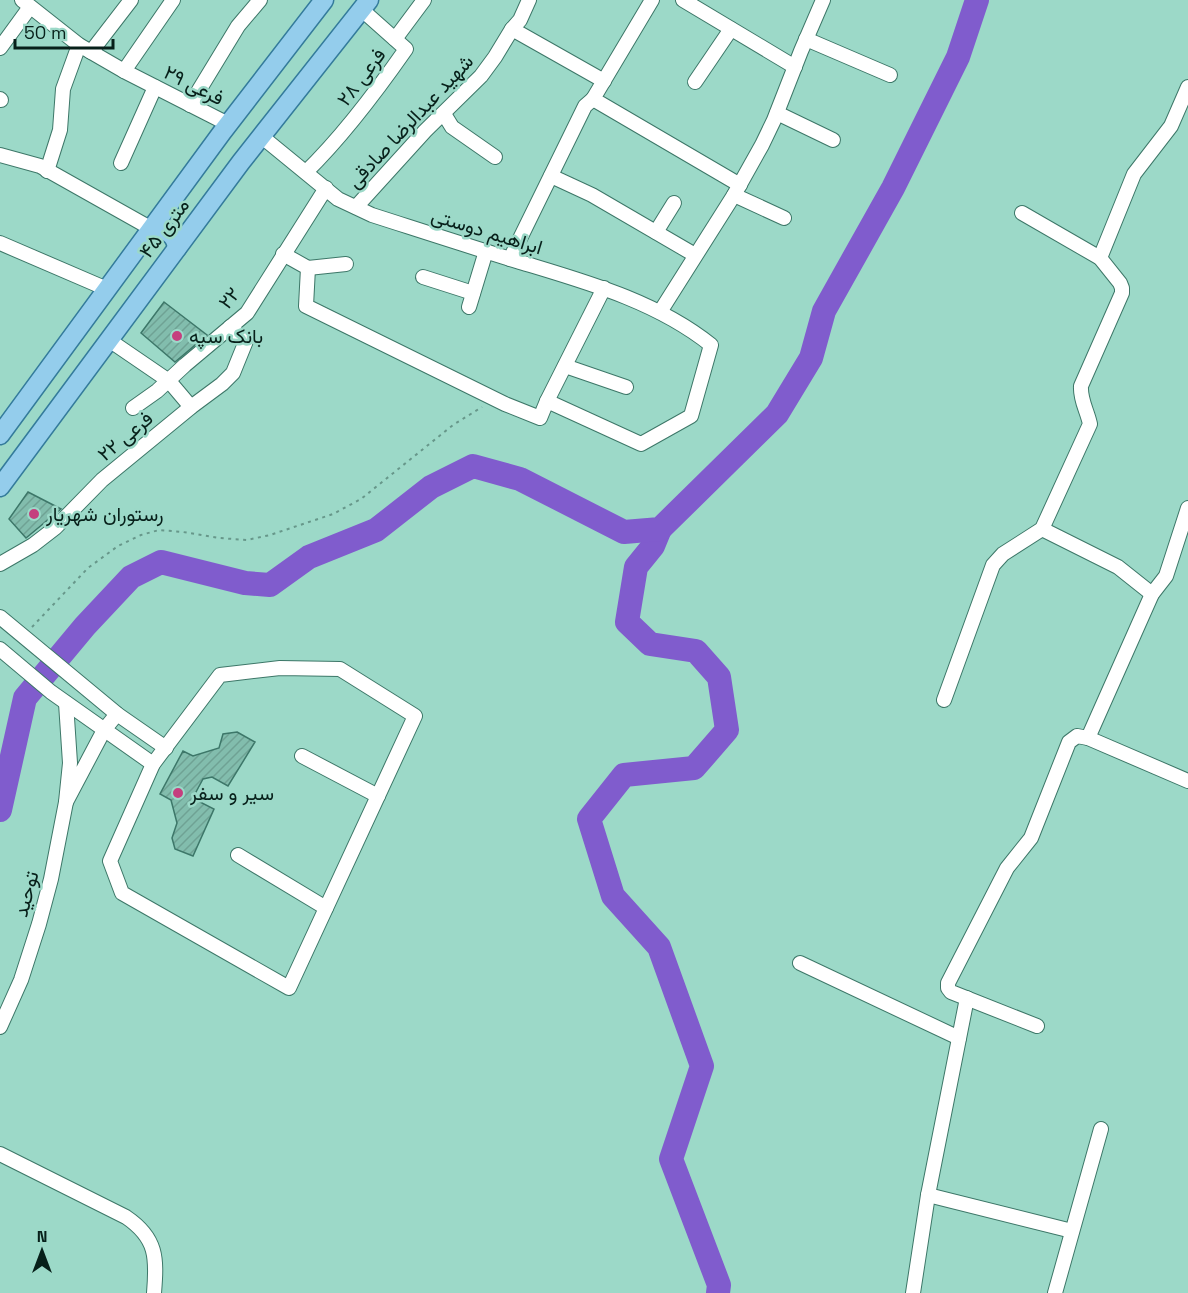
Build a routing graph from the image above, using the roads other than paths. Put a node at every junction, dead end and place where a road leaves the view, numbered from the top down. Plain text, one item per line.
1 (131, 0) edge
2 (173, 0) edge
3 (260, 0) edge
4 (324, 0) edge
5 (424, 0) edge
6 (530, 0) edge
7 (652, 0) edge
8 (683, 0) edge
9 (823, 0) edge
10 (24, 2) edge
11 (365, 5) edge
12 (512, 28) junction
13 (731, 28) junction
14 (396, 39) junction
15 (806, 39) junction
16 (0, 48) edge
17 (85, 48) junction
18 (795, 67) junction
19 (124, 71) junction
20 (890, 75) dead end
21 (604, 81) junction
22 (695, 82) dead end
23 (155, 87) junction
24 (1188, 87) edge
25 (594, 99) junction
26 (190, 105) junction
27 (777, 113) junction
28 (444, 114) junction
29 (228, 124) junction
30 (261, 136) junction
31 (833, 140) dead end
32 (0, 155) edge
33 (495, 157) dead end
34 (122, 164) dead end
35 (48, 171) junction
36 (306, 172) junction
37 (551, 176) junction
38 (326, 188) junction
39 (737, 190) junction
40 (176, 194) junction
41 (674, 203) dead end
42 (356, 207) junction
43 (203, 213) junction
44 (1022, 213) dead end
45 (784, 218) dead end
46 (152, 229) junction
47 (656, 232) junction
48 (0, 243) edge
49 (177, 248) junction
50 (486, 251) junction
51 (283, 254) junction
52 (695, 255) junction
53 (1100, 258) junction
54 (510, 259) junction
55 (346, 264) dead end
56 (309, 268) junction
57 (423, 277) dead end
58 (604, 288) junction
59 (107, 289) junction
60 (473, 293) junction
61 (469, 307) dead end
62 (660, 312) junction
63 (230, 327) junction
64 (109, 340) junction
65 (565, 366) junction
66 (169, 381) junction
67 (626, 387) dead end
68 (547, 401) junction
69 (190, 407) junction
70 (133, 408) dead end
71 (0, 435) edge
72 (0, 487) edge
73 (1188, 508) edge
74 (1042, 529) junction
75 (0, 564) edge
76 (1152, 594) junction
77 (0, 617) edge
78 (3, 652) edge
79 (0, 668) edge
80 (944, 700) dead end
81 (66, 703) junction
82 (117, 714) junction
83 (104, 730) junction
84 (1088, 738) junction
85 (166, 748) junction
86 (302, 756) dead end
87 (153, 764) junction
88 (1188, 781) edge
89 (378, 796) junction
90 (66, 802) junction
91 (238, 855) dead end
92 (326, 908) junction
93 (800, 963) dead end
94 (967, 998) junction
95 (1037, 1026) dead end
96 (0, 1027) edge
97 (959, 1038) junction
98 (1101, 1129) dead end
99 (0, 1154) edge
100 (928, 1195) junction
101 (1072, 1231) junction
102 (153, 1293) edge
103 (913, 1293) edge
104 (1055, 1293) edge

1 - 17 street
2 - 19 street
3 - 26 street
4 - 29 main road, ۴۵ متری
5 - 14 street
6 - 12 street, شهید عبدالرضا صادقی
7 - 21 street
8 - 13 street
9 - 15 street
10 - 16 street
10 - 17 street, فرعی ۲۹
11 - 14 street, فرعی ۲۸
11 - 30 main road, ۴۵ متری
12 - 21 street
12 - 28 street, شهید عبدالرضا صادقی
13 - 18 street
13 - 22 street
14 - 36 street, فرعی ۲۸
15 - 18 street
15 - 20 street
17 - 19 street, فرعی ۲۹
17 - 35 street
18 - 27 street
19 - 23 street, فرعی ۲۹
21 - 25 street
23 - 26 street, فرعی ۲۹
23 - 34 street
24 - 53 street
25 - 37 street
25 - 39 street
26 - 29 street, فرعی ۲۹
27 - 31 street
27 - 39 street
28 - 33 street
28 - 42 street, شهید عبدالرضا صادقی
29 - 40 main road, ۴۵ متری
30 - 36 street, ابراهیم دوستی
30 - 43 main road, ۴۵ متری
32 - 35 street
35 - 46 street
36 - 38 street, ابراهیم دوستی
37 - 47 street
37 - 54 street
38 - 42 street, ابراهیم دوستی
38 - 51 street, ۲۲
39 - 45 street
39 - 52 street
40 - 43 main road
40 - 46 main road, ۴۵ متری
41 - 47 street
42 - 50 street, ابراهیم دوستی
43 - 49 main road, ۴۵ متری
44 - 53 street
46 - 49 main road
46 - 59 main road, ۴۵ متری
47 - 52 street
48 - 59 street
49 - 64 main road, ۴۵ متری
50 - 54 street, ابراهیم دوستی
50 - 60 street
51 - 56 street
51 - 63 street, ۲۲
52 - 62 street
53 - 74 street
54 - 58 street, ابراهیم دوستی
55 - 56 street
56 - 68 street
57 - 60 street
58 - 62 street, ابراهیم دوستی
58 - 65 street
59 - 71 main road, ۴۵ متری
60 - 61 street
62 - 68 street, ابراهیم دوستی
63 - 66 street, ۲۲
63 - 69 street, فرعی ۲۲
64 - 66 street
64 - 72 main road, ۴۵ متری
65 - 67 street
65 - 68 street
66 - 69 street
66 - 70 street, ۲۲
69 - 75 street, فرعی ۲۲
73 - 76 street
74 - 76 street
74 - 80 street
76 - 84 street
77 - 82 street
78 - 79 street
78 - 81 street
81 - 83 street
81 - 90 street
82 - 83 street
82 - 85 street
83 - 87 street
83 - 90 street
84 - 88 street
84 - 94 street
85 - 87 street
85 - 89 street
86 - 89 street
87 - 92 street
89 - 92 street
90 - 96 street, توحید
91 - 92 street
93 - 97 street
94 - 95 street
94 - 97 street
97 - 100 street
98 - 101 street
99 - 102 street
100 - 101 street
100 - 103 street
101 - 104 street

